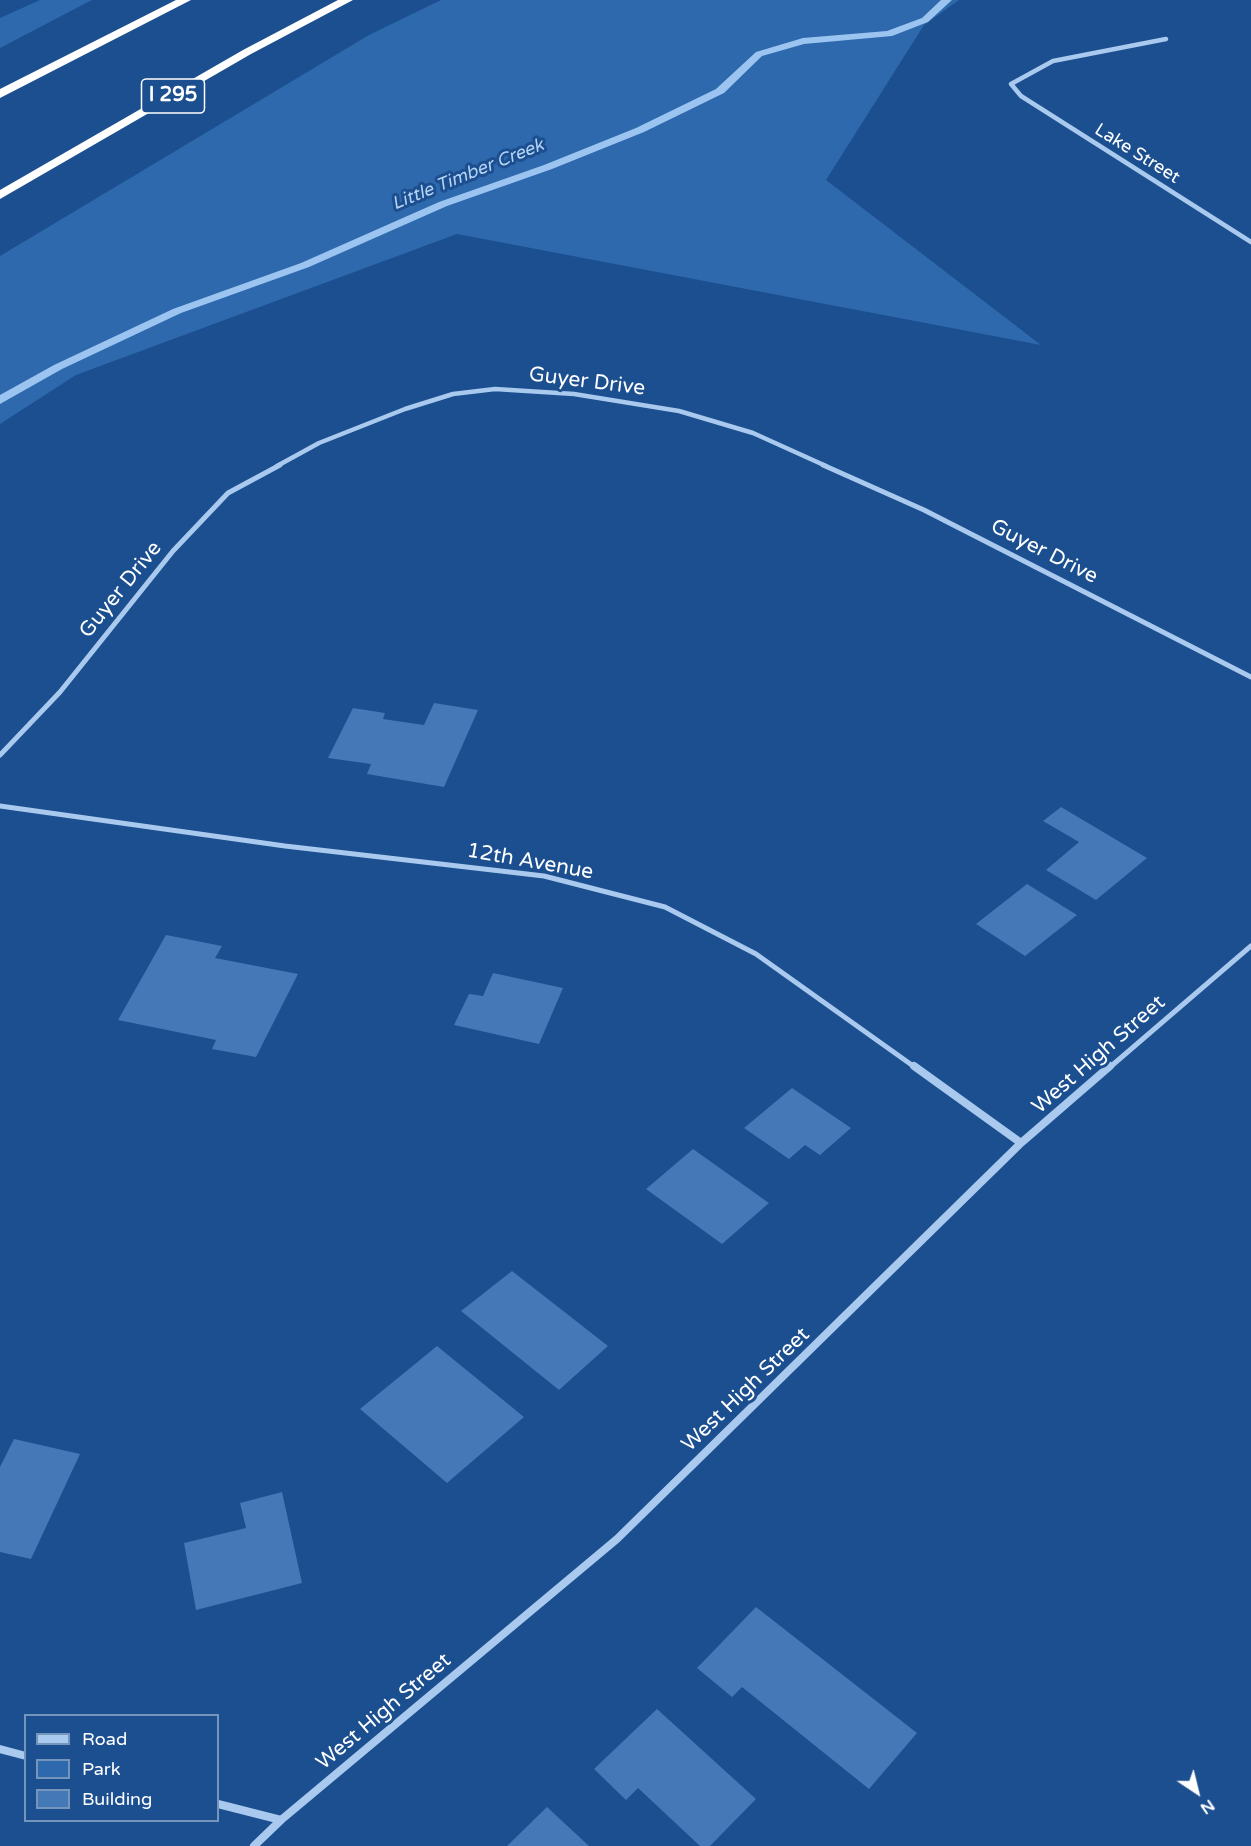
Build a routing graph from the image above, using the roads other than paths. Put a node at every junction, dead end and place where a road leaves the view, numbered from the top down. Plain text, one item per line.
1 (185, 0) edge
2 (347, 0) edge
3 (1166, 39) dead end
4 (0, 94) edge
5 (0, 195) edge
6 (1251, 242) edge
7 (1251, 677) edge
8 (0, 755) edge
9 (0, 806) edge
10 (1251, 946) edge
11 (1021, 1143) junction
12 (0, 1749) edge
13 (24, 1755) edge
14 (219, 1804) edge
15 (281, 1820) junction
16 (254, 1846) edge

1 - 4 highway
2 - 5 highway, I 295
3 - 6 street, Lake Street
7 - 8 street, Guyer Drive
9 - 11 street, 12th Avenue
10 - 11 street, West High Street
11 - 15 street, West High Street
12 - 13 street
14 - 15 street
15 - 16 street, West High Street

